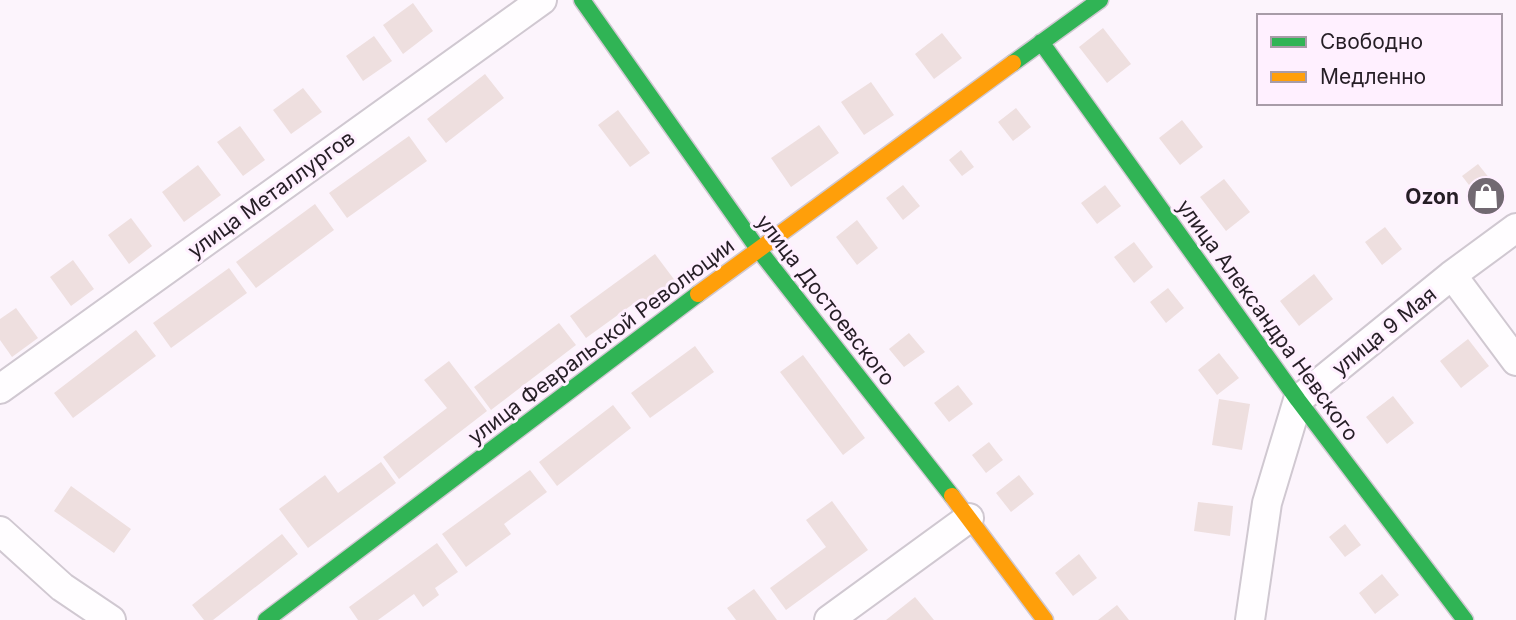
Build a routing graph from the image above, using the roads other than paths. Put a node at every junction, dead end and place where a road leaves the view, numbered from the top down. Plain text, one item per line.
1 (542, 0) edge
2 (582, 0) edge
3 (1100, 0) edge
4 (1041, 42) junction
5 (1516, 228) edge
6 (758, 249) junction
7 (1452, 275) junction
8 (1516, 361) edge
9 (0, 388) edge
10 (1298, 400) junction
11 (969, 517) junction
12 (0, 531) edge
13 (111, 620) edge
14 (266, 620) edge
15 (829, 620) edge
16 (1045, 620) edge
17 (1250, 620) edge
18 (1465, 620) edge

1 - 9 street, улица Металлургов
2 - 6 street, улица Достоевского
3 - 4 street, улица Февральской Революции
4 - 6 street, улица Февральской Революции
4 - 10 street, улица Александра Невского
5 - 7 street, улица 9 Мая
6 - 11 street, улица Достоевского
6 - 14 street, улица Февральской Революции
7 - 8 street
7 - 10 street, улица 9 Мая
10 - 17 street
10 - 18 street, улица Александра Невского
11 - 15 street
11 - 16 street, улица Достоевского
12 - 13 street

